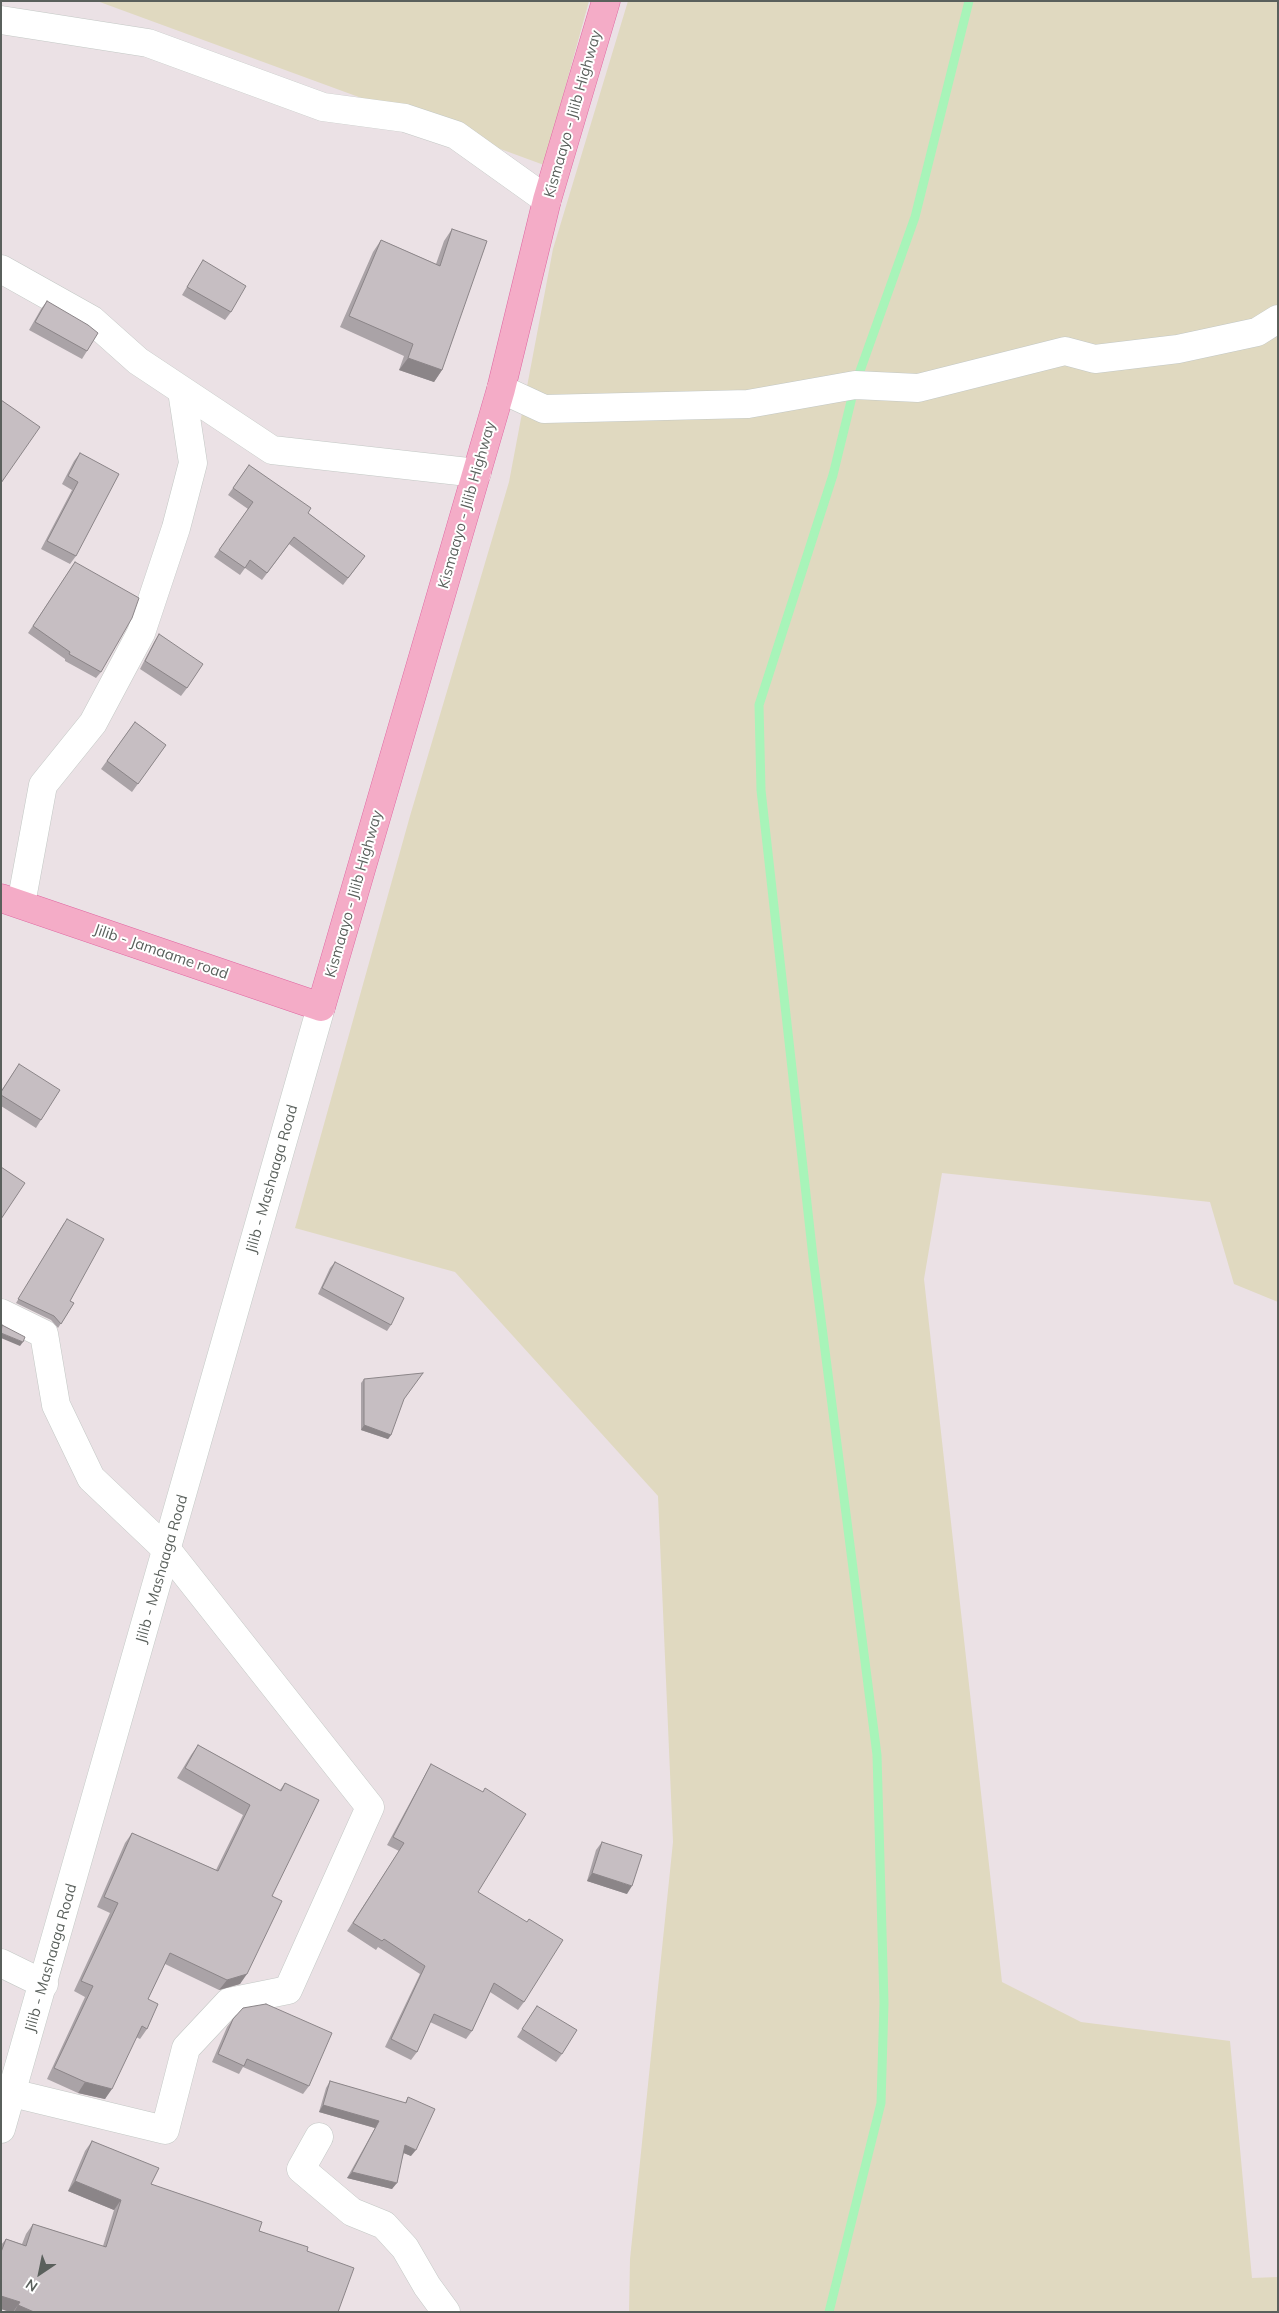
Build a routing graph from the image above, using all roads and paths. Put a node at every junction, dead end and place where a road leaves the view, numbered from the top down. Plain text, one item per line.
1 (606, 1) edge
2 (1, 20) edge
3 (547, 200) junction
4 (1, 269) edge
5 (1278, 319) edge
6 (501, 389) junction
7 (182, 391) junction
8 (477, 473) junction
9 (11, 901) edge
10 (321, 1008) junction
11 (1, 1313) edge
12 (167, 1550) junction
13 (1, 1963) edge
14 (44, 1984) junction
15 (12, 2093) junction
16 (1, 2129) edge
17 (319, 2136) dead end
18 (446, 2312) edge

1 - 3 main road, Kismaayo - Jilib Highway
2 - 3 street
3 - 6 main road, Kismaayo - Jilib Highway
4 - 7 street
5 - 6 street
6 - 8 main road, Kismaayo - Jilib Highway
7 - 8 street
7 - 9 street
8 - 10 main road, Kismaayo - Jilib Highway
9 - 10 main road, Jilib - Jamaame road
10 - 12 street, Jilib - Mashaaga Road
11 - 12 street
12 - 14 street, Jilib - Mashaaga Road
12 - 15 street
13 - 14 street
14 - 15 street, Jilib - Mashaaga Road
15 - 16 street, Jilib - Mashaaga Road
17 - 18 street

